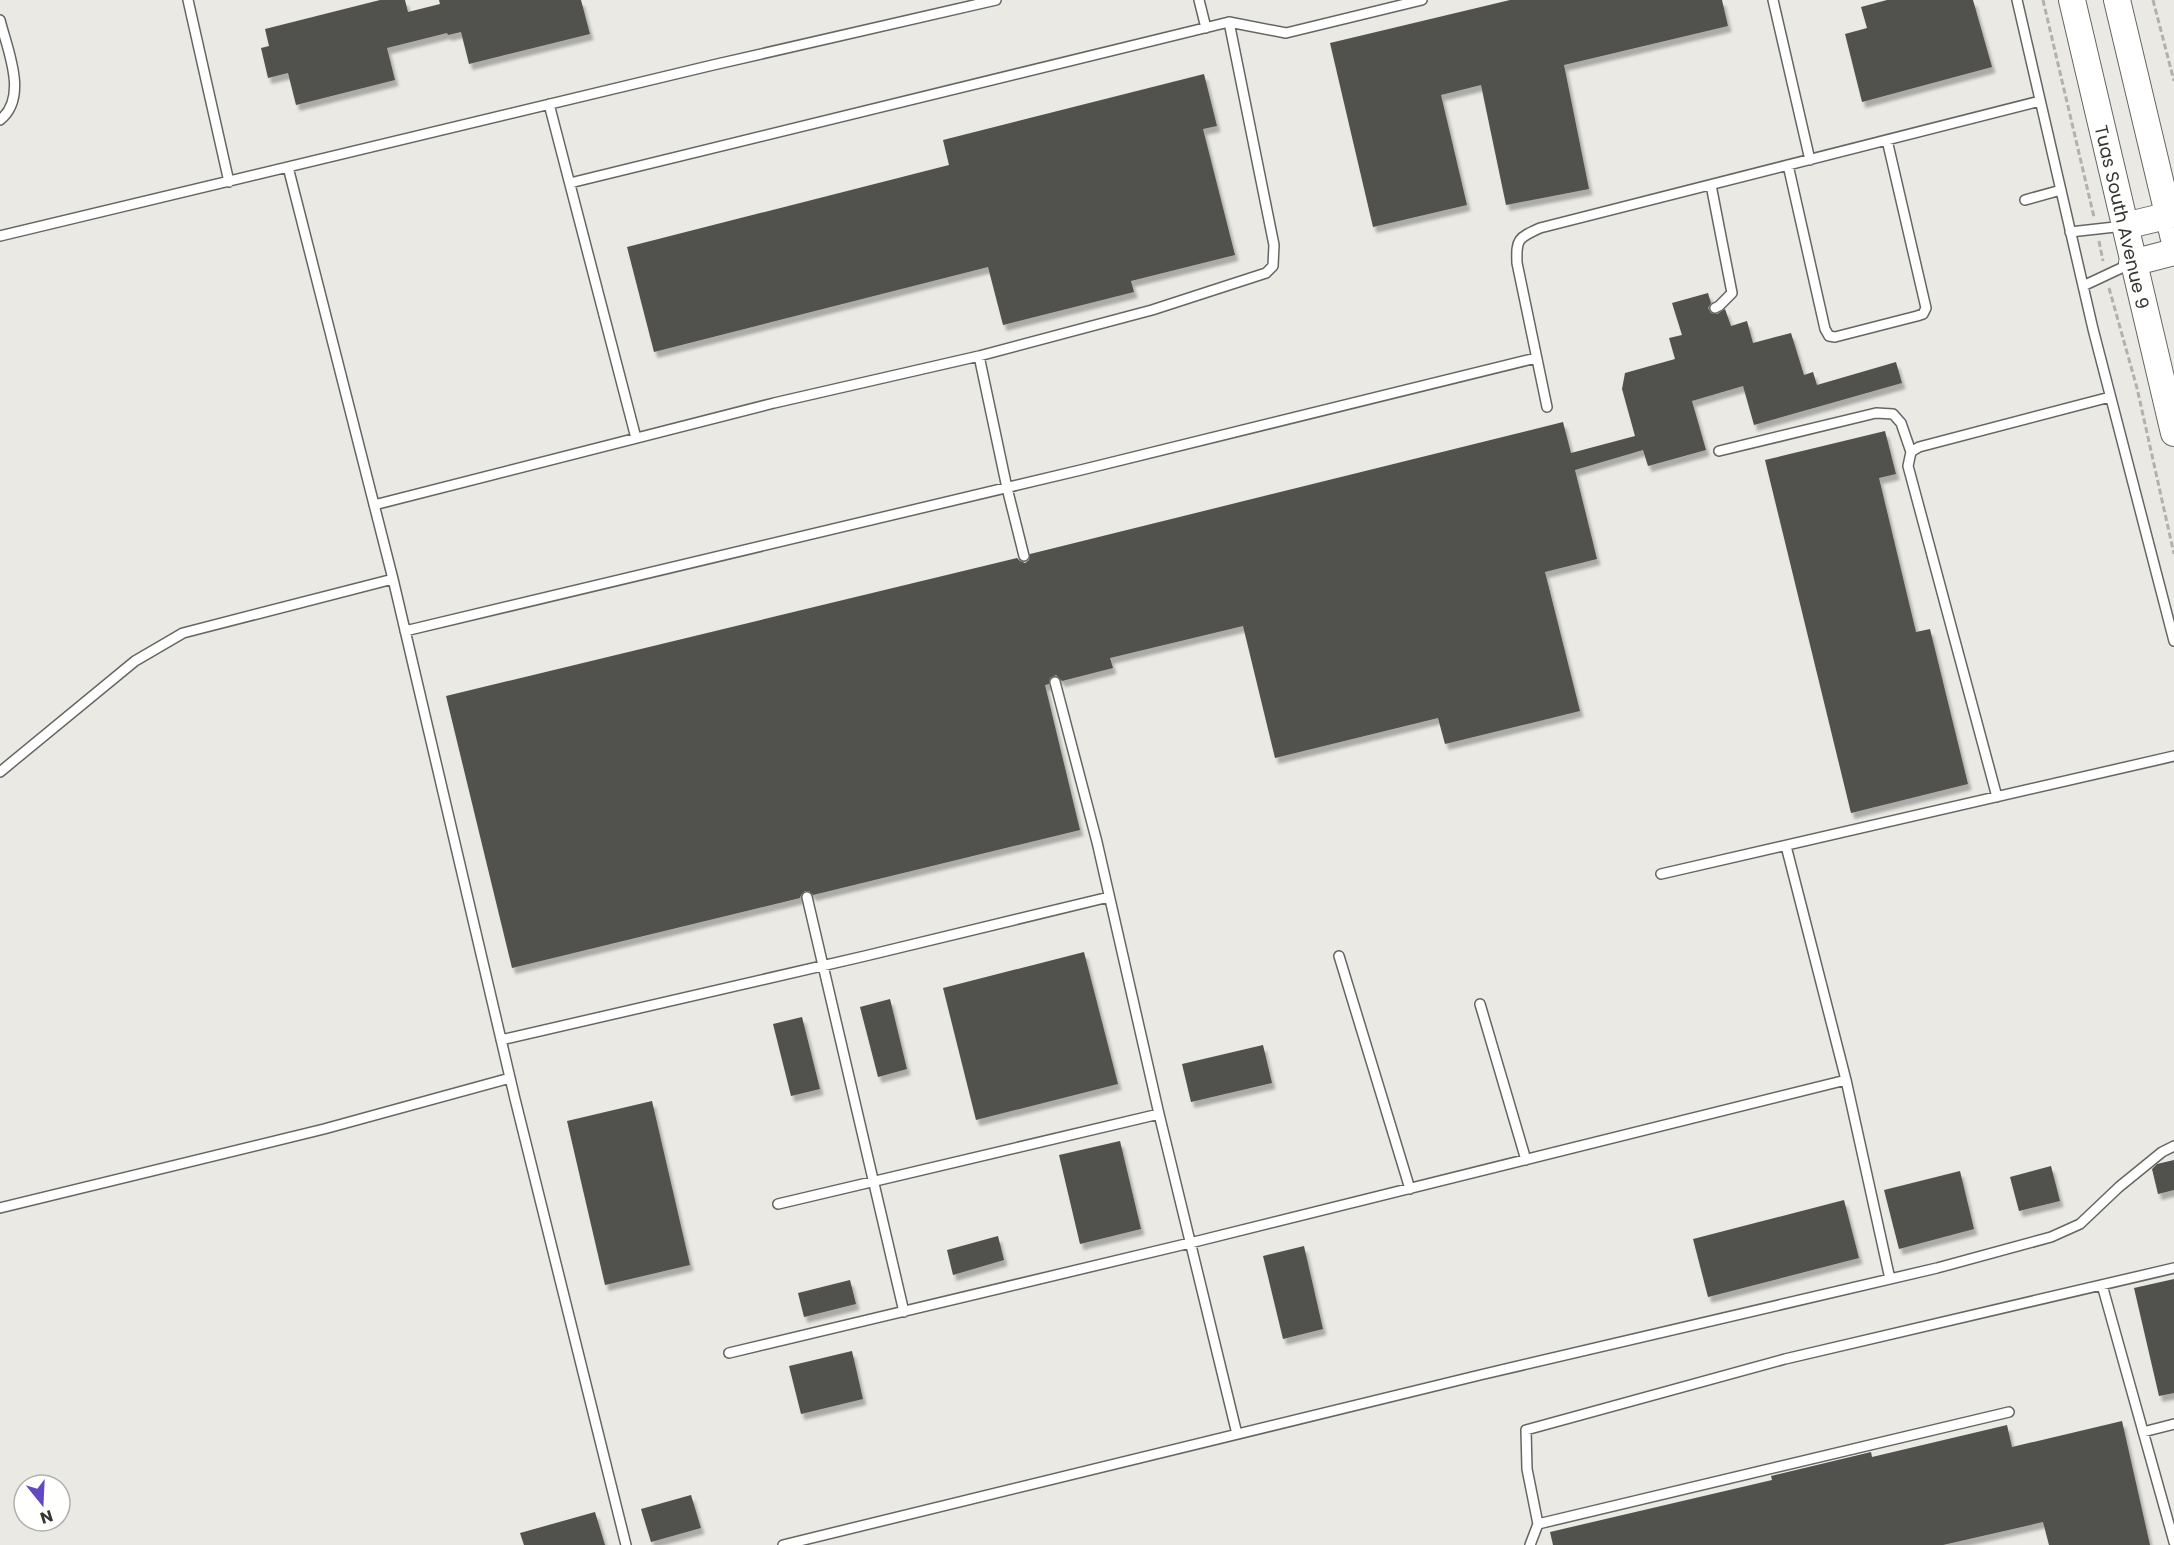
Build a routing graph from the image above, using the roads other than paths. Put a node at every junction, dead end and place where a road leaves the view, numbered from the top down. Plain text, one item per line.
1 (188, 0) edge
2 (996, 0) edge
3 (1199, 0) edge
4 (1422, 0) edge
5 (1773, 0) edge
6 (2017, 0) edge
7 (2072, 0) edge
8 (2117, 0) edge
9 (0, 20) edge
10 (1229, 22) junction
11 (1206, 28) junction
12 (2040, 101) junction
13 (549, 104) junction
14 (0, 120) edge
15 (1887, 140) junction
16 (2152, 141) junction
17 (1810, 160) junction
18 (1788, 165) junction
19 (288, 168) junction
20 (2174, 176) edge
21 (229, 182) junction
22 (570, 183) junction
23 (1711, 185) junction
24 (2061, 190) junction
25 (2025, 200) dead end
26 (2172, 222) edge
27 (2125, 226) junction
28 (2070, 232) junction
29 (0, 236) edge
30 (2174, 252) edge
31 (2132, 263) junction
32 (2082, 286) junction
33 (1715, 308) dead end
34 (979, 356) junction
35 (1536, 358) junction
36 (2110, 397) junction
37 (1547, 407) dead end
38 (2174, 433) edge
39 (636, 438) junction
40 (1719, 451) dead end
41 (1911, 452) junction
42 (1007, 488) junction
43 (374, 505) junction
44 (1024, 556) dead end
45 (393, 579) junction
46 (405, 631) junction
47 (2174, 641) edge
48 (1055, 682) dead end
49 (2174, 756) edge
50 (0, 772) edge
51 (1996, 797) junction
52 (1786, 846) junction
53 (1661, 874) dead end
54 (807, 897) dead end
55 (1109, 897) junction
56 (1340, 956) dead end
57 (823, 966) junction
58 (1480, 1004) dead end
59 (501, 1040) junction
60 (510, 1078) junction
61 (1846, 1080) junction
62 (1159, 1114) junction
63 (2174, 1146) edge
64 (1526, 1160) junction
65 (873, 1182) junction
66 (1410, 1189) junction
67 (778, 1204) dead end
68 (0, 1208) edge
69 (1190, 1243) junction
70 (2174, 1268) edge
71 (1890, 1279) junction
72 (2102, 1285) junction
73 (904, 1312) junction
74 (729, 1353) dead end
75 (2009, 1412) dead end
76 (2174, 1424) edge
77 (2143, 1432) junction
78 (1237, 1434) junction
79 (1538, 1524) junction
80 (2174, 1542) edge
81 (627, 1545) edge
82 (783, 1545) edge
83 (1530, 1545) edge

1 - 21 lane
2 - 13 lane
3 - 11 lane
4 - 10 lane
5 - 17 lane
6 - 12 lane
7 - 27 street, Tuas South Avenue 9
8 - 16 street
9 - 14 lane
10 - 11 lane
10 - 34 lane
11 - 22 lane
12 - 15 lane
12 - 24 lane
13 - 19 lane
13 - 22 lane
15 - 17 lane
15 - 18 lane
16 - 20 street
16 - 26 street
17 - 18 lane
18 - 23 lane
19 - 21 lane
19 - 43 lane
21 - 29 lane
22 - 39 lane
23 - 33 lane
23 - 35 lane
24 - 25 lane
24 - 28 lane
26 - 27 street
27 - 28 lane
27 - 31 street, Tuas South Avenue 9
28 - 32 lane
30 - 31 street
31 - 32 lane
31 - 38 street, Tuas South Avenue 9
32 - 36 lane
34 - 39 lane
34 - 42 lane
35 - 37 lane
35 - 42 lane
36 - 41 lane
36 - 47 lane
39 - 43 lane
40 - 41 lane
41 - 51 lane
42 - 44 lane
42 - 46 lane
43 - 45 lane
45 - 46 lane
45 - 50 lane
46 - 59 lane
48 - 55 lane
49 - 51 lane
51 - 52 lane
52 - 53 lane
52 - 61 lane
54 - 57 lane
55 - 57 lane
55 - 62 lane
56 - 66 lane
57 - 59 lane
57 - 65 lane
58 - 64 lane
59 - 60 lane
60 - 68 lane
60 - 81 lane
61 - 64 lane
61 - 71 lane
62 - 65 lane
62 - 69 lane
63 - 71 lane
64 - 66 lane
65 - 67 lane
65 - 73 lane
66 - 69 lane
69 - 73 lane
69 - 78 lane
70 - 72 lane
71 - 78 lane
72 - 77 lane
72 - 79 lane
73 - 74 lane
75 - 79 lane
76 - 77 lane
77 - 80 lane
78 - 82 lane
79 - 83 lane

